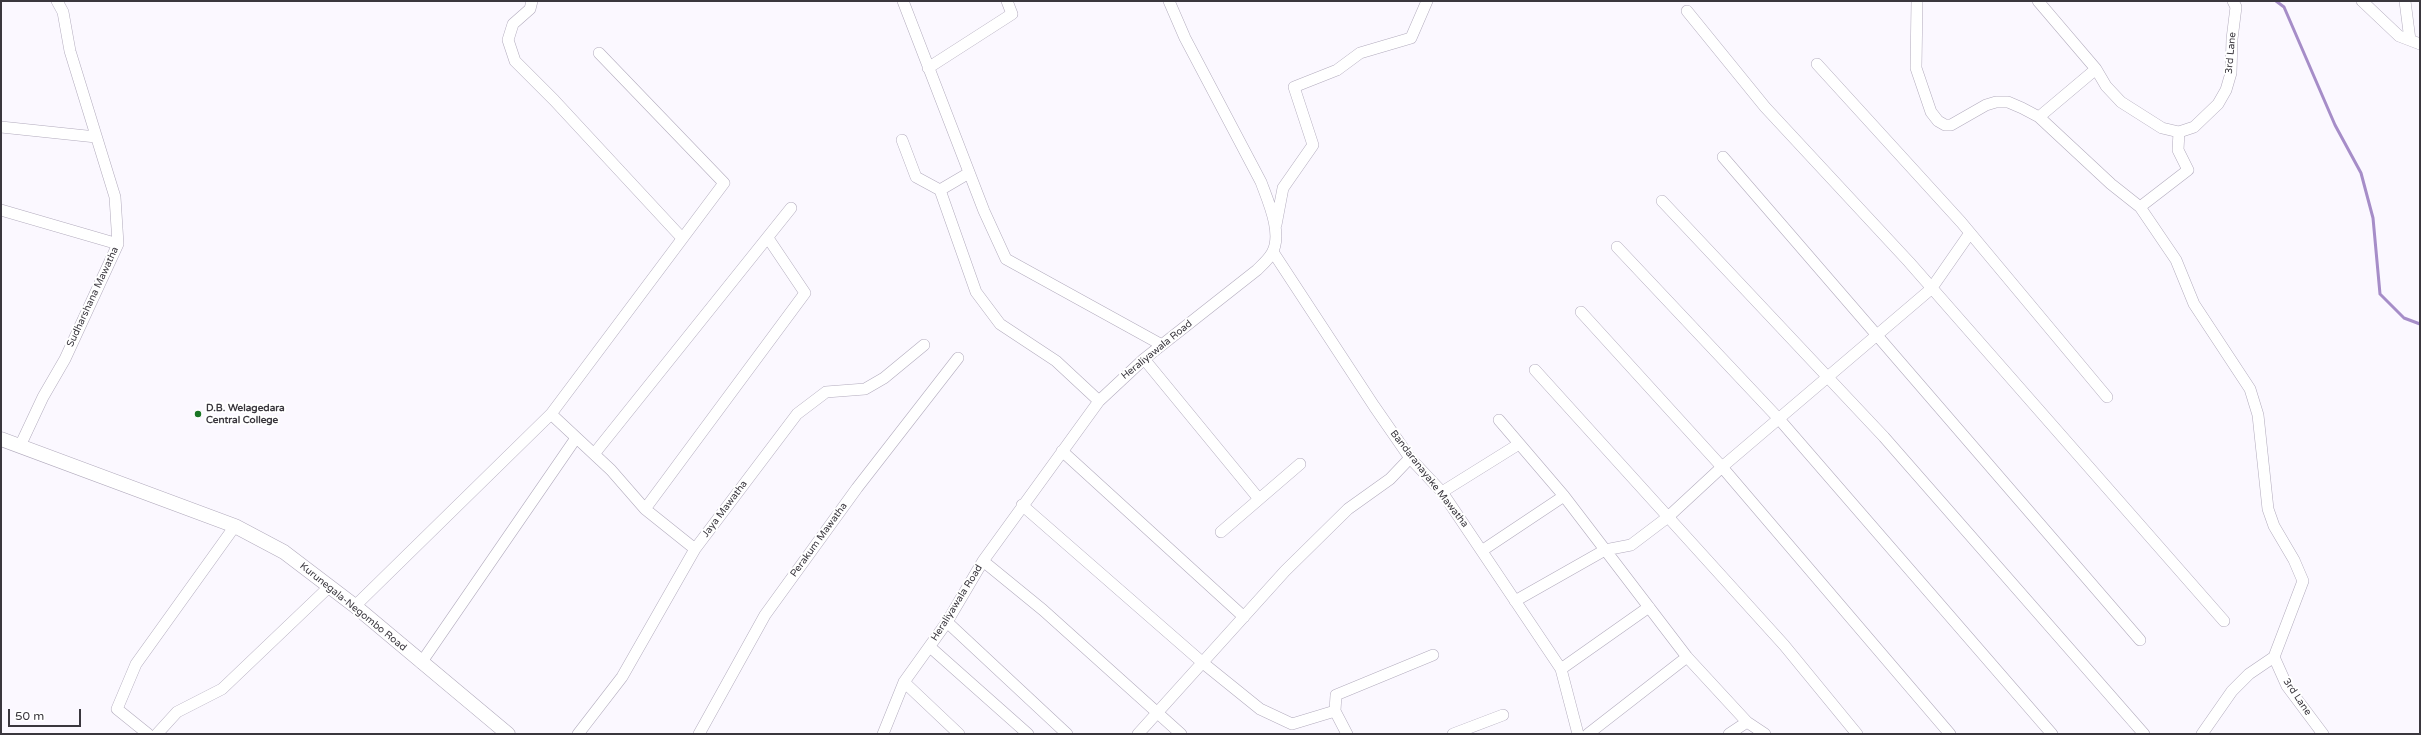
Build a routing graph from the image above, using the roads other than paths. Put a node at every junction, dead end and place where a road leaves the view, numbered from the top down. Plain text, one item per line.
1 (57, 1) edge
2 (532, 1) edge
3 (903, 1) edge
4 (1007, 1) edge
5 (1170, 1) edge
6 (1428, 1) edge
7 (1917, 1) edge
8 (2038, 1) edge
9 (2233, 1) edge
10 (2362, 1) edge
11 (2405, 1) edge
12 (1687, 11) dead end
13 (2415, 42) edge
14 (599, 53) dead end
15 (1817, 64) dead end
16 (928, 68) junction
17 (2096, 69) junction
18 (2039, 117) junction
19 (1, 127) edge
20 (2179, 132) junction
21 (96, 137) junction
22 (902, 140) dead end
23 (1723, 156) dead end
24 (969, 173) junction
25 (940, 190) junction
26 (1662, 201) dead end
27 (2140, 207) junction
28 (791, 208) dead end
29 (1, 210) edge
30 (1275, 230) junction
31 (1970, 232) junction
32 (682, 238) junction
33 (768, 238) junction
34 (118, 244) junction
35 (1617, 247) dead end
36 (1273, 252) junction
37 (1931, 289) junction
38 (1581, 312) dead end
39 (1875, 336) junction
40 (924, 345) dead end
41 (1162, 345) junction
42 (958, 358) dead end
43 (1144, 359) junction
44 (1535, 370) dead end
45 (1829, 376) junction
46 (2107, 397) dead end
47 (1099, 401) junction
48 (551, 414) junction
49 (1779, 419) junction
50 (1499, 420) dead end
51 (576, 438) junction
52 (1, 439) edge
53 (1519, 444) junction
54 (20, 446) junction
55 (1062, 451) junction
56 (594, 454) junction
57 (1410, 458) junction
58 (1300, 464) dead end
59 (1722, 467) junction
60 (1442, 492) junction
61 (1564, 496) junction
62 (1258, 499) junction
63 (1022, 505) junction
64 (644, 509) junction
65 (1668, 516) junction
66 (235, 526) junction
67 (1221, 532) dead end
68 (695, 549) junction
69 (1483, 550) junction
70 (1605, 550) junction
71 (983, 561) junction
72 (330, 586) junction
73 (1515, 601) junction
74 (355, 606) junction
75 (1649, 607) junction
76 (1244, 617) junction
77 (2224, 621) dead end
78 (947, 622) junction
79 (2140, 640) dead end
80 (930, 647) junction
81 (1433, 655) dead end
82 (1687, 657) junction
83 (2274, 657) junction
84 (421, 663) junction
85 (1203, 663) junction
86 (1561, 669) junction
87 (904, 682) junction
88 (1335, 711) junction
89 (1156, 714) junction
90 (1503, 715) dead end
91 (1747, 722) junction
92 (148, 734) edge
93 (156, 734) edge
94 (508, 734) edge
95 (578, 734) edge
96 (699, 734) edge
97 (883, 734) edge
98 (959, 734) edge
99 (1028, 734) edge
100 (1067, 734) edge
101 (1138, 734) edge
102 (1181, 734) edge
103 (1347, 734) edge
104 (1453, 734) edge
105 (1578, 734) edge
106 (1588, 734) edge
107 (1729, 734) edge
108 (1765, 734) edge
109 (1857, 734) edge
110 (1950, 734) edge
111 (2052, 734) edge
112 (2144, 734) edge
113 (2202, 734) edge
114 (2323, 734) edge

1 - 21 street, Sudharshana Mawatha
2 - 32 street
3 - 16 street
4 - 16 street
5 - 30 street
6 - 30 street
7 - 18 street
8 - 17 street
9 - 20 street, 3rd Lane
10 - 13 street
11 - 13 street
12 - 37 street
14 - 32 street
15 - 31 street
16 - 24 street
17 - 18 street
17 - 20 street
18 - 27 street
19 - 21 street
20 - 27 street
21 - 34 street, Sudharshana Mawatha
22 - 25 street
23 - 39 street
24 - 25 street
24 - 41 street
25 - 47 street
26 - 45 street
27 - 83 street
28 - 33 street
29 - 34 street
30 - 36 street
31 - 37 street
31 - 46 street
32 - 48 street
33 - 56 street
33 - 64 street
34 - 54 street, Sudharshana Mawatha
35 - 49 street
36 - 41 street, Heraliyawala Road
36 - 57 street, Bandaranayake Mawatha
37 - 39 street
37 - 77 street
38 - 59 street
39 - 45 street
39 - 79 street
40 - 68 street, Jaya Mawatha
41 - 43 street, Heraliyawala Road
42 - 96 street, Perakum Mawatha
43 - 47 street, Heraliyawala Road
43 - 62 street
44 - 65 street
45 - 49 street
45 - 112 street
47 - 55 street, Heraliyawala Road
48 - 51 street
48 - 74 street
49 - 59 street
49 - 111 street
50 - 53 street
51 - 56 street
51 - 84 street
52 - 54 main road, Kurunegala-Negombo Road
53 - 60 street
53 - 61 street
54 - 66 main road, Kurunegala-Negombo Road
55 - 63 street, Heraliyawala Road
55 - 76 street
56 - 64 street
57 - 60 street, Bandaranayake Mawatha
57 - 76 street
58 - 62 street
59 - 65 street
59 - 110 street
60 - 69 street, Bandaranayake Mawatha
61 - 69 street
61 - 70 street
62 - 67 street
63 - 71 street, Heraliyawala Road
63 - 85 street
64 - 68 street
65 - 70 street
65 - 109 street
66 - 72 main road, Kurunegala-Negombo Road
66 - 92 street
68 - 95 street, Jaya Mawatha
69 - 73 street, Bandaranayake Mawatha
70 - 73 street
70 - 75 street
71 - 78 street, Heraliyawala Road
71 - 89 street
72 - 74 main road, Kurunegala-Negombo Road
72 - 93 street
73 - 86 street, Bandaranayake Mawatha
74 - 84 main road, Kurunegala-Negombo Road
75 - 82 street
75 - 86 street
76 - 85 street
78 - 80 street, Heraliyawala Road
78 - 100 street
80 - 87 street, Heraliyawala Road
80 - 99 street
81 - 88 street
82 - 91 street
82 - 106 street
83 - 113 street
83 - 114 street, 3rd Lane
84 - 94 main road, Kurunegala-Negombo Road
85 - 88 street
85 - 89 street
86 - 105 street, Bandaranayake Mawatha
87 - 97 street, Heraliyawala Road
87 - 98 street
88 - 103 street
89 - 101 street
89 - 102 street
90 - 104 street
91 - 107 street
91 - 108 street

